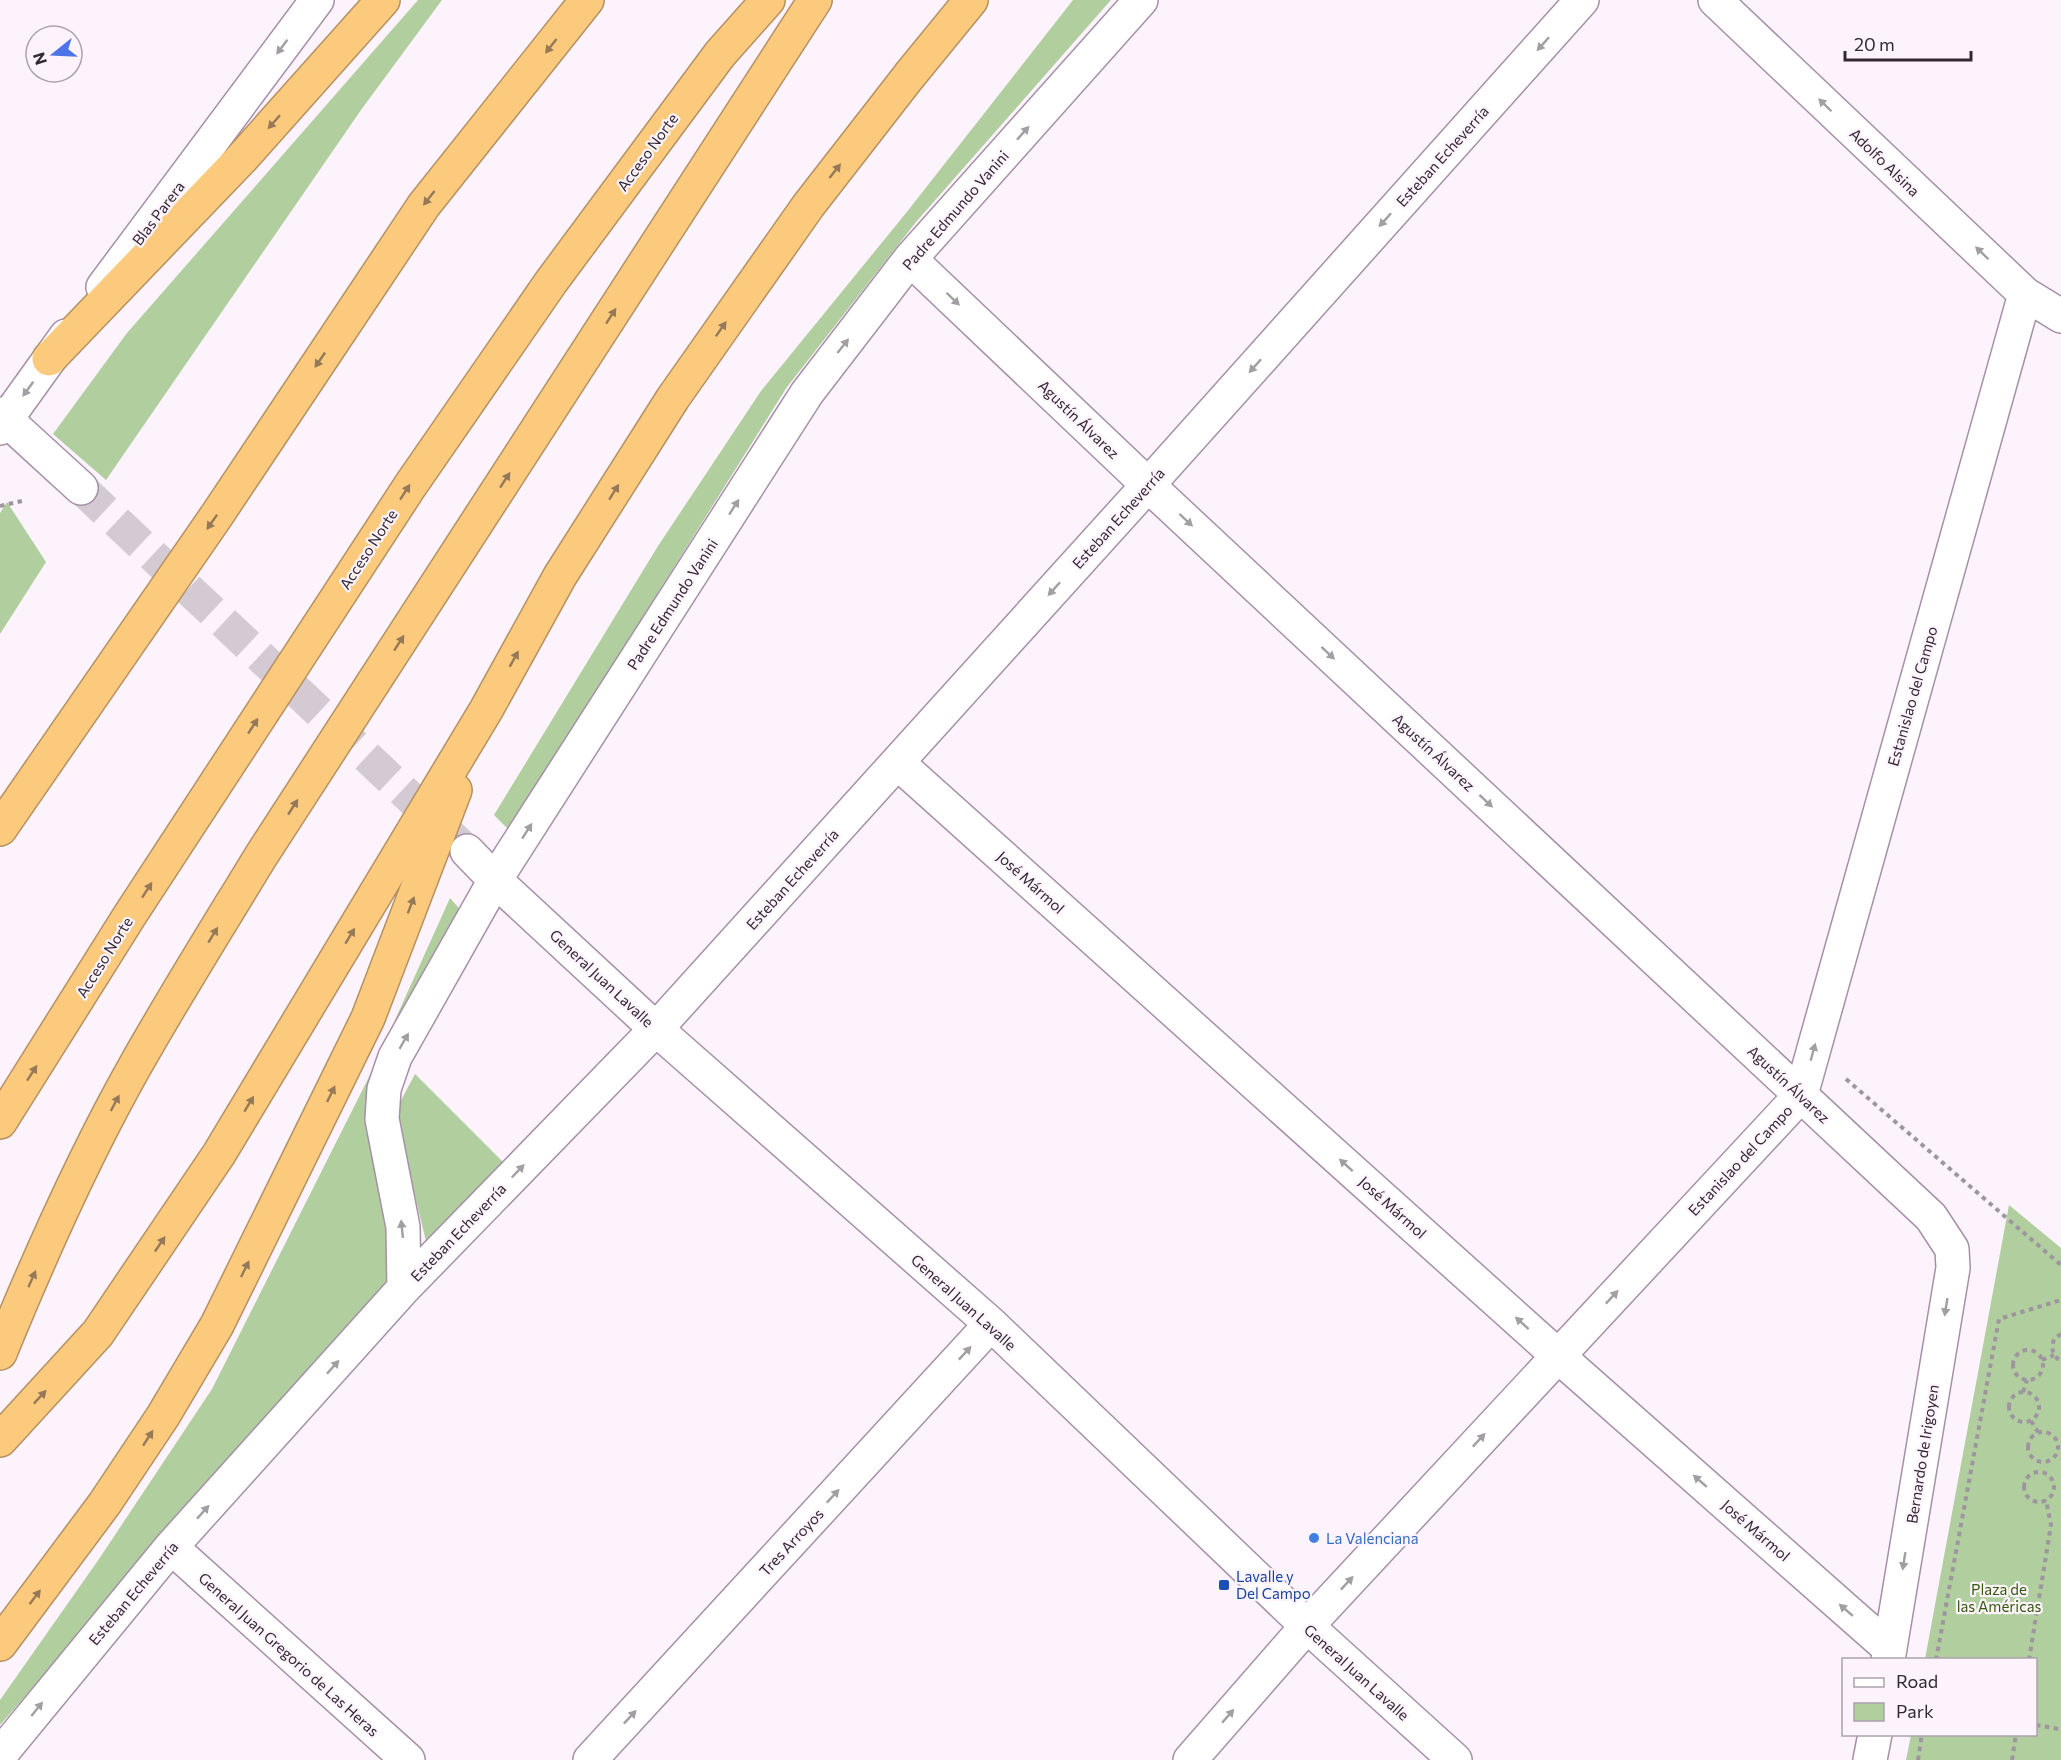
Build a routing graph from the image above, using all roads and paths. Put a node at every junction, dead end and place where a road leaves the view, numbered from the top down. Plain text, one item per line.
1 (317, 0) edge
2 (383, 0) edge
3 (587, 0) edge
4 (768, 0) edge
5 (815, 0) edge
6 (971, 0) edge
7 (1141, 0) edge
8 (1582, 0) edge
9 (1715, 0) edge
10 (910, 259) junction
11 (2025, 294) junction
12 (2061, 316) edge
13 (49, 359) junction
14 (2, 420) edge
15 (1148, 485) junction
16 (81, 488) tunnel mouth
17 (22, 501) dead end
18 (0, 506) edge
19 (486, 710) junction
20 (898, 763) junction
21 (0, 829) edge
22 (467, 851) tunnel mouth
23 (495, 880) junction
24 (656, 1029) junction
25 (1813, 1051) junction
26 (1801, 1095) junction
27 (0, 1122) edge
28 (1952, 1249) joint
29 (2061, 1265) edge
30 (404, 1288) junction
31 (2061, 1300) edge
32 (991, 1324) junction
33 (2061, 1334) edge
34 (4, 1343) edge
35 (1557, 1355) junction
36 (2054, 1355) junction
37 (2042, 1360) junction
38 (2061, 1361) edge
39 (2027, 1380) junction
40 (2023, 1392) junction
41 (2031, 1421) junction
42 (2038, 1432) junction
43 (0, 1440) edge
44 (2042, 1461) junction
45 (2040, 1473) junction
46 (2046, 1500) junction
47 (171, 1547) junction
48 (1307, 1626) junction
49 (0, 1644) edge
50 (1889, 1654) edge
51 (1936, 1658) edge
52 (2029, 1658) edge
53 (2037, 1725) edge
54 (2059, 1729) dead end
55 (1875, 1736) edge
56 (1922, 1736) edge
57 (2016, 1736) edge
58 (0, 1755) edge
59 (408, 1760) edge
60 (590, 1760) edge
61 (1190, 1760) edge
62 (1455, 1760) edge
63 (1870, 1760) edge
64 (1918, 1760) edge
65 (2012, 1760) edge

1 -> 13 street, Blas Parera
2 -> 13 highway
3 -> 21 highway
27 -> 4 highway, Acceso Norte
34 -> 5 highway
19 -> 6 highway
10 -> 7 street, Padre Edmundo Vanini
8 -> 15 street, Esteban Echeverría
11 -> 9 street, Adolfo Alsina
10 -> 15 street, Agustín Álvarez
23 -> 10 street, Padre Edmundo Vanini
11 - 12 street, Adolfo Alsina
11 - 25 street, Estanislao del Campo
13 -> 14 street, Blas Parera
14 - 16 street
15 -> 20 street, Esteban Echeverría
15 -> 26 street, Agustín Álvarez
17 - 18 path
43 -> 19 highway
49 -> 19 highway
20 - 24 street, Esteban Echeverría
35 -> 20 street, José Mármol
22 - 23 street, General Juan Lavalle
23 - 24 street, General Juan Lavalle
30 -> 23 street, Padre Edmundo Vanini
30 -> 24 street, Esteban Echeverría
24 - 32 street, General Juan Lavalle
26 -> 25 street, Estanislao del Campo
25 - 29 path
26 - 28 street, Agustín Álvarez
35 -> 26 street, Estanislao del Campo
28 -> 50 street, Bernardo de Irigoyen
47 -> 30 street, Esteban Echeverría
31 - 51 path
32 - 48 street, General Juan Lavalle
60 -> 32 street, Tres Arroyos
33 - 36 path
48 -> 35 street, Estanislao del Campo
50 -> 35 street, José Mármol
36 - 37 path
36 - 38 path
37 - 39 path
37 - 39 path
39 - 40 path
40 - 41 path
40 - 41 path
41 - 42 path
42 - 44 path
42 - 44 path
44 - 45 path
45 - 46 path
45 - 46 path
46 - 52 path
58 -> 47 street, Esteban Echeverría
47 - 59 street, General Juan Gregorio de Las Heras
61 -> 48 street, Estanislao del Campo
48 - 62 street, General Juan Lavalle
53 - 54 path
55 - 63 street
56 - 64 path
57 - 65 path

